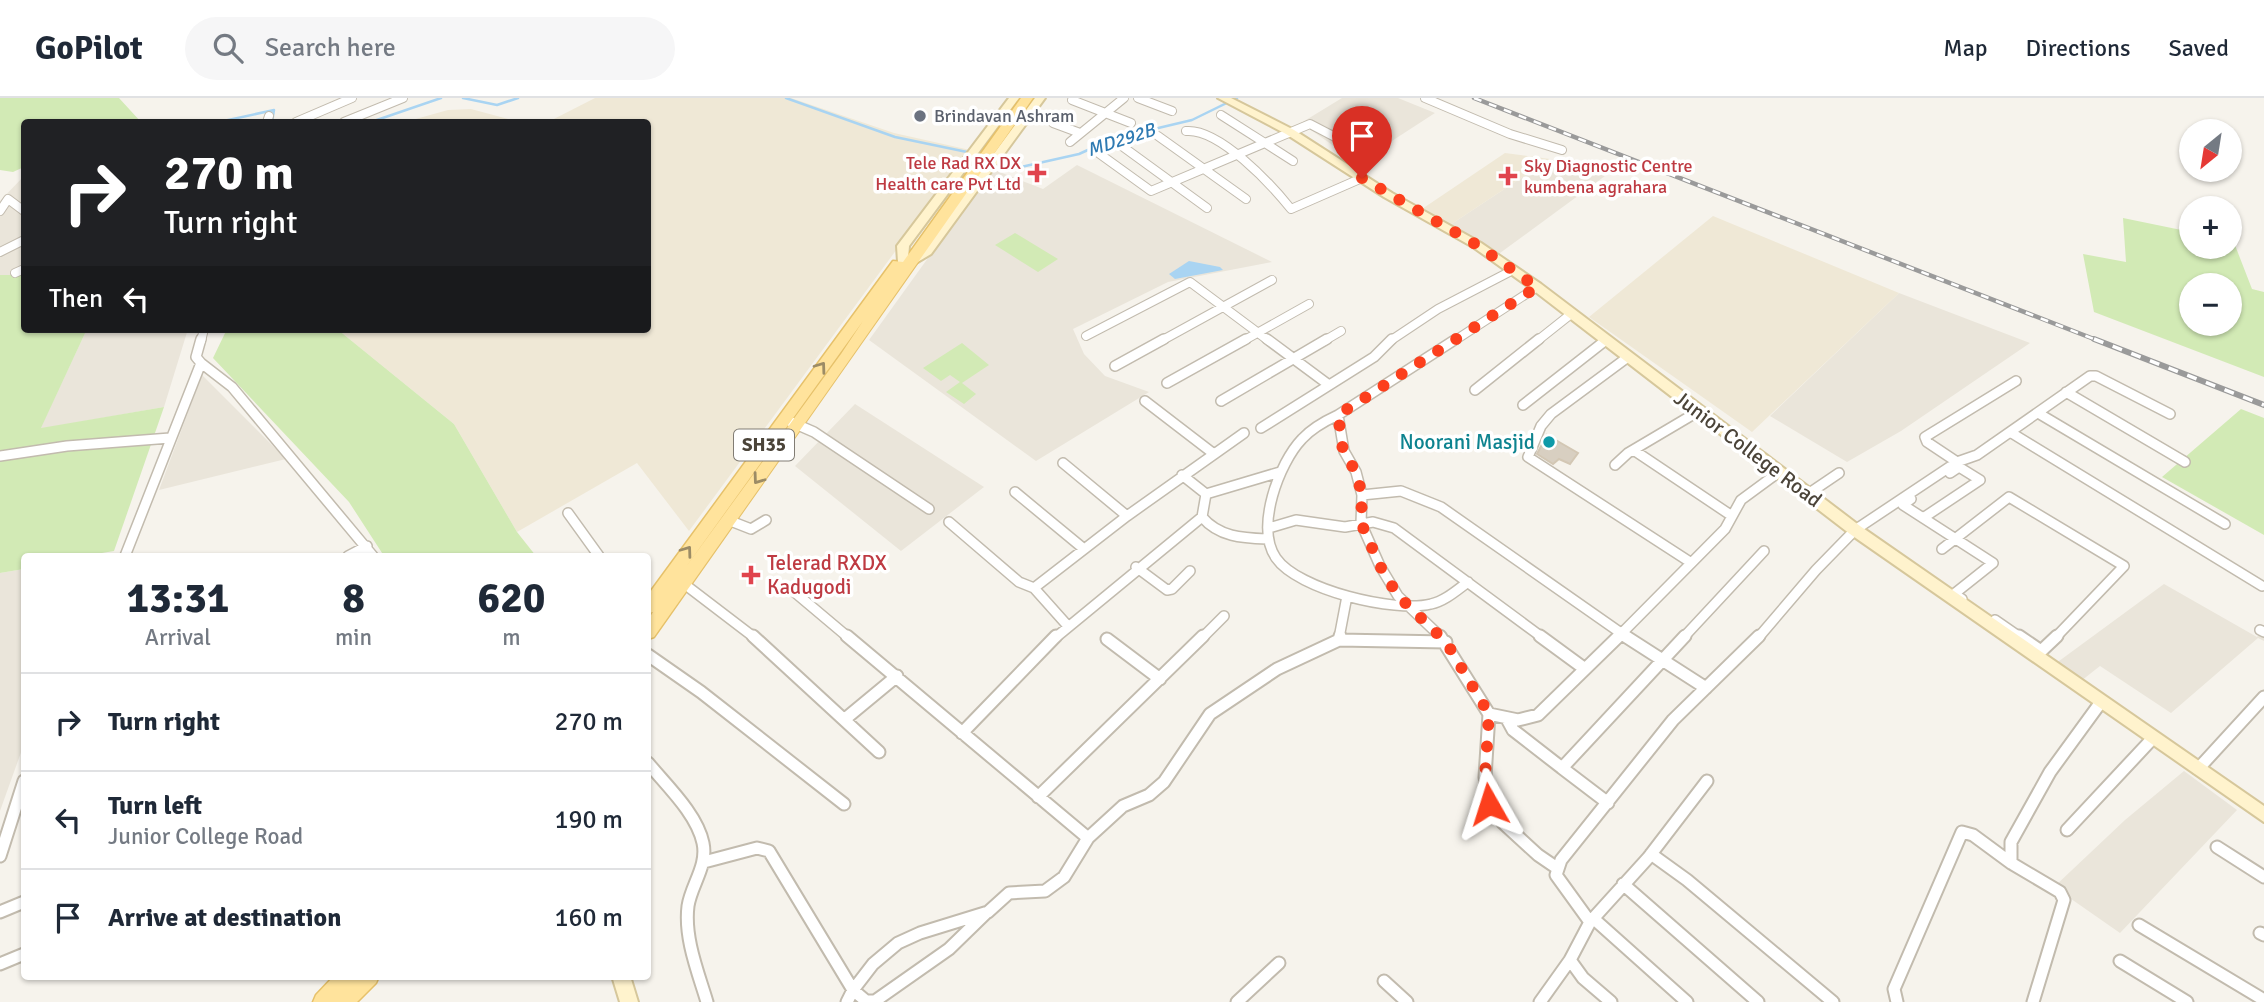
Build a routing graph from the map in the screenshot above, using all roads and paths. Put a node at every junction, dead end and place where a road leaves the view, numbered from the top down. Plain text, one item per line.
1 (352, 98) edge
2 (403, 98) edge
3 (1016, 98) edge
4 (1027, 98) edge
5 (1040, 98) edge
6 (1124, 98) edge
7 (1138, 98) edge
8 (1226, 98) edge
9 (1425, 98) edge
10 (1072, 100) dead end
11 (1172, 111) dead end
12 (1105, 113) junction
13 (1220, 115) dead end
14 (303, 119) edge
15 (351, 119) edge
16 (1053, 123) dead end
17 (1131, 123) dead end
18 (1186, 131) dead end
19 (1290, 132) junction
20 (1080, 133) junction
21 (1158, 136) dead end
22 (1115, 141) dead end
23 (1070, 142) dead end
24 (1265, 143) junction
25 (1360, 150) dead end
26 (1563, 150) dead end
27 (1097, 152) dead end
28 (1237, 155) junction
29 (1293, 161) dead end
30 (1202, 170) junction
31 (1362, 178) junction
32 (1171, 183) junction
33 (1246, 199) dead end
34 (1207, 208) dead end
35 (21, 209) edge
36 (0, 211) edge
37 (21, 242) edge
38 (0, 252) edge
39 (910, 256) junction
40 (21, 270) edge
41 (1513, 270) junction
42 (15, 273) dead end
43 (1272, 280) dead end
44 (1537, 287) junction
45 (1308, 304) dead end
46 (1224, 307) junction
47 (1571, 314) junction
48 (1341, 331) dead end
49 (1258, 332) junction
50 (203, 333) edge
51 (1086, 336) dead end
52 (1606, 340) junction
53 (1628, 357) junction
54 (1293, 359) junction
55 (201, 363) junction
56 (1115, 366) dead end
57 (2016, 381) dead end
58 (1167, 383) dead end
59 (1329, 385) junction
60 (1475, 390) dead end
61 (2066, 392) junction
62 (1145, 401) dead end
63 (1221, 401) dead end
64 (1523, 405) dead end
65 (1699, 411) junction
66 (2038, 413) junction
67 (2170, 414) dead end
68 (1338, 415) junction
69 (791, 422) junction
70 (1261, 428) dead end
71 (2010, 432) junction
72 (1244, 433) dead end
73 (170, 438) junction
74 (1635, 451) junction
75 (1214, 454) junction
76 (0, 456) edge
77 (2185, 461) dead end
78 (1957, 462) junction
79 (1063, 463) dead end
80 (1615, 465) dead end
81 (1280, 472) junction
82 (1779, 472) junction
83 (1839, 473) dead end
84 (1182, 475) junction
85 (1015, 492) dead end
86 (1206, 494) junction
87 (1362, 495) junction
88 (1808, 495) junction
89 (929, 509) dead end
90 (568, 513) dead end
91 (1127, 516) junction
92 (1732, 516) junction
93 (1202, 517) junction
94 (1923, 518) junction
95 (728, 520) junction
96 (766, 520) dead end
97 (948, 522) dead end
98 (2225, 524) dead end
99 (1269, 528) junction
100 (1363, 528) junction
101 (1855, 530) junction
102 (1955, 538) junction
103 (1267, 539) junction
104 (367, 546) junction
105 (1084, 549) junction
106 (1942, 549) dead end
107 (1764, 551) dead end
108 (126, 553) edge
109 (354, 553) edge
110 (371, 553) edge
111 (597, 553) edge
112 (1690, 562) junction
113 (1136, 567) junction
114 (1190, 571) dead end
115 (1468, 582) junction
116 (683, 583) junction
117 (2262, 586) dead end
118 (1034, 588) junction
119 (792, 590) dead end
120 (1347, 597) junction
121 (651, 601) edge
122 (1406, 604) junction
123 (1224, 616) dead end
124 (1067, 625) junction
125 (651, 628) edge
126 (2004, 630) junction
127 (1620, 633) junction
128 (1107, 639) dead end
129 (1339, 640) junction
130 (1446, 642) junction
131 (2038, 654) junction
132 (651, 657) edge
133 (1663, 660) junction
134 (1585, 668) junction
135 (897, 676) junction
136 (1160, 679) junction
137 (1706, 688) junction
138 (2264, 698) edge
139 (2101, 702) junction
140 (1489, 714) junction
141 (845, 719) junction
142 (1507, 719) junction
143 (962, 733) junction
144 (2153, 738) junction
145 (879, 751) dead end
146 (651, 767) edge
147 (1562, 768) junction
148 (2198, 769) junction
149 (1707, 781) dead end
150 (21, 790) edge
151 (1038, 797) junction
152 (1608, 803) junction
153 (844, 804) dead end
154 (2264, 815) edge
155 (2067, 830) dead end
156 (1088, 838) junction
157 (2217, 847) dead end
158 (1651, 854) junction
159 (0, 856) edge
160 (704, 863) junction
161 (2011, 863) junction
162 (1557, 868) junction
163 (2264, 877) edge
164 (1623, 884) junction
165 (21, 903) edge
166 (0, 912) edge
167 (988, 912) junction
168 (1592, 921) junction
169 (2139, 925) dead end
170 (21, 955) edge
171 (1570, 960) junction
172 (2120, 961) dead end
173 (0, 964) edge
174 (1279, 964) dead end
175 (344, 980) edge
176 (365, 980) edge
177 (622, 980) edge
178 (1384, 981) dead end
179 (850, 996) edge
180 (2264, 1000) edge
181 (323, 1002) edge
182 (343, 1002) edge
183 (629, 1002) edge
184 (707, 1002) edge
185 (1237, 1002) edge
186 (1407, 1002) edge
187 (1539, 1002) edge
188 (1611, 1002) edge
189 (1688, 1002) edge
190 (1759, 1002) edge
191 (1833, 1002) edge
192 (1896, 1002) edge
193 (2033, 1002) edge
194 (2187, 1002) edge

1 - 14 street
2 - 15 street
3 - 39 main road, SH35
4 - 39 main road, SH35
5 - 39 street
6 - 12 street
7 - 11 street
8 - 19 street, Junior College Road
9 - 26 street
10 - 12 street
12 - 17 street
12 - 20 street
13 - 24 street
16 - 20 street
18 - 28 street
19 - 24 street
19 - 25 street
19 - 31 street, Junior College Road
20 - 23 street
21 - 30 street
22 - 32 street
24 - 28 street
24 - 29 street
27 - 32 street
28 - 30 street
28 - 31 street
30 - 32 street
30 - 33 street
31 - 41 street, Junior College Road
32 - 34 street
35 - 36 street
37 - 38 street
39 - 69 main road, SH35
40 - 42 street
41 - 44 street, Junior College Road
41 - 59 street
43 - 46 street
44 - 47 street, Junior College Road
44 - 68 street
45 - 49 street
46 - 49 street
46 - 51 street
46 - 56 street
47 - 52 street, Junior College Road
47 - 60 street
48 - 54 street
49 - 54 street
49 - 58 street
50 - 55 street
52 - 53 street, Junior College Road
52 - 64 street
53 - 65 street, Junior College Road
53 - 112 street
54 - 59 street
54 - 63 street
55 - 73 street
55 - 104 street
57 - 78 street
59 - 70 street
61 - 66 street
61 - 67 street
61 - 77 street
62 - 75 street
65 - 74 street
65 - 82 street, Junior College Road
66 - 71 street
66 - 98 street
68 - 81 street
68 - 87 street
69 - 89 street
69 -> 95 main road, SH35
121 -> 69 main road, SH35
71 - 78 street
71 - 117 street
72 - 75 street
73 - 76 street
73 - 108 street
74 - 80 street
74 - 92 street
75 - 84 street
78 - 101 street
79 - 91 street
81 - 86 street
81 - 99 street
82 - 88 street, Junior College Road
82 - 92 street
83 - 88 street
84 - 86 street
84 - 91 street
85 - 105 street
86 - 93 street
87 - 100 street
87 - 127 street
88 - 101 street, Junior College Road
90 - 111 street
91 - 105 street
92 - 112 street
93 - 103 street
93 - 113 street
94 - 94 street
94 - 102 street
95 - 96 street
95 - 116 main road, SH35
97 - 118 street
99 - 100 street
99 - 103 street
100 - 115 street
100 - 122 street
101 - 126 street, Junior College Road
101 - 137 street
102 - 106 street
102 - 126 street
102 - 131 street
103 - 120 street
104 - 109 street
104 - 110 street
105 - 118 street
107 - 133 street
112 - 127 street
113 - 114 street
113 - 124 street
115 - 122 street
115 - 134 street
116 - 125 main road, SH35
116 - 141 street
118 - 124 street
119 - 135 street
120 - 122 street
120 - 129 street
122 - 130 street
123 - 136 street
124 - 143 street
126 - 131 street, Junior College Road
127 - 133 street
127 - 134 street
128 - 136 street
129 - 130 street
129 - 156 street
130 - 140 street
131 - 139 street, Junior College Road
132 - 153 street
133 - 137 street
133 - 147 street
134 - 142 street
135 - 141 street
135 - 143 street
136 - 151 street
137 - 152 street
138 - 148 street
139 - 144 street, Junior College Road
139 - 161 street
140 - 142 street
140 - 162 street
141 - 145 street
142 - 147 street
143 - 151 street
144 - 148 street, Junior College Road
144 - 155 street
146 - 160 street
147 - 152 street
148 - 154 street, Junior College Road
149 - 158 street
150 - 159 street
151 - 156 street
152 - 162 street
156 - 167 street
157 - 163 street
158 - 164 street
158 - 191 street
160 - 179 street
160 - 184 street
161 - 192 street
161 - 193 street
162 - 168 street
164 - 168 street
164 - 190 street
165 - 166 street
167 - 179 street
167 - 179 street
168 - 171 street
168 - 189 street
169 - 180 street
170 - 173 street
171 - 187 street
171 - 188 street
172 - 194 street
174 - 185 street
175 - 181 main road
176 - 182 main road
177 - 183 street
178 - 186 street

